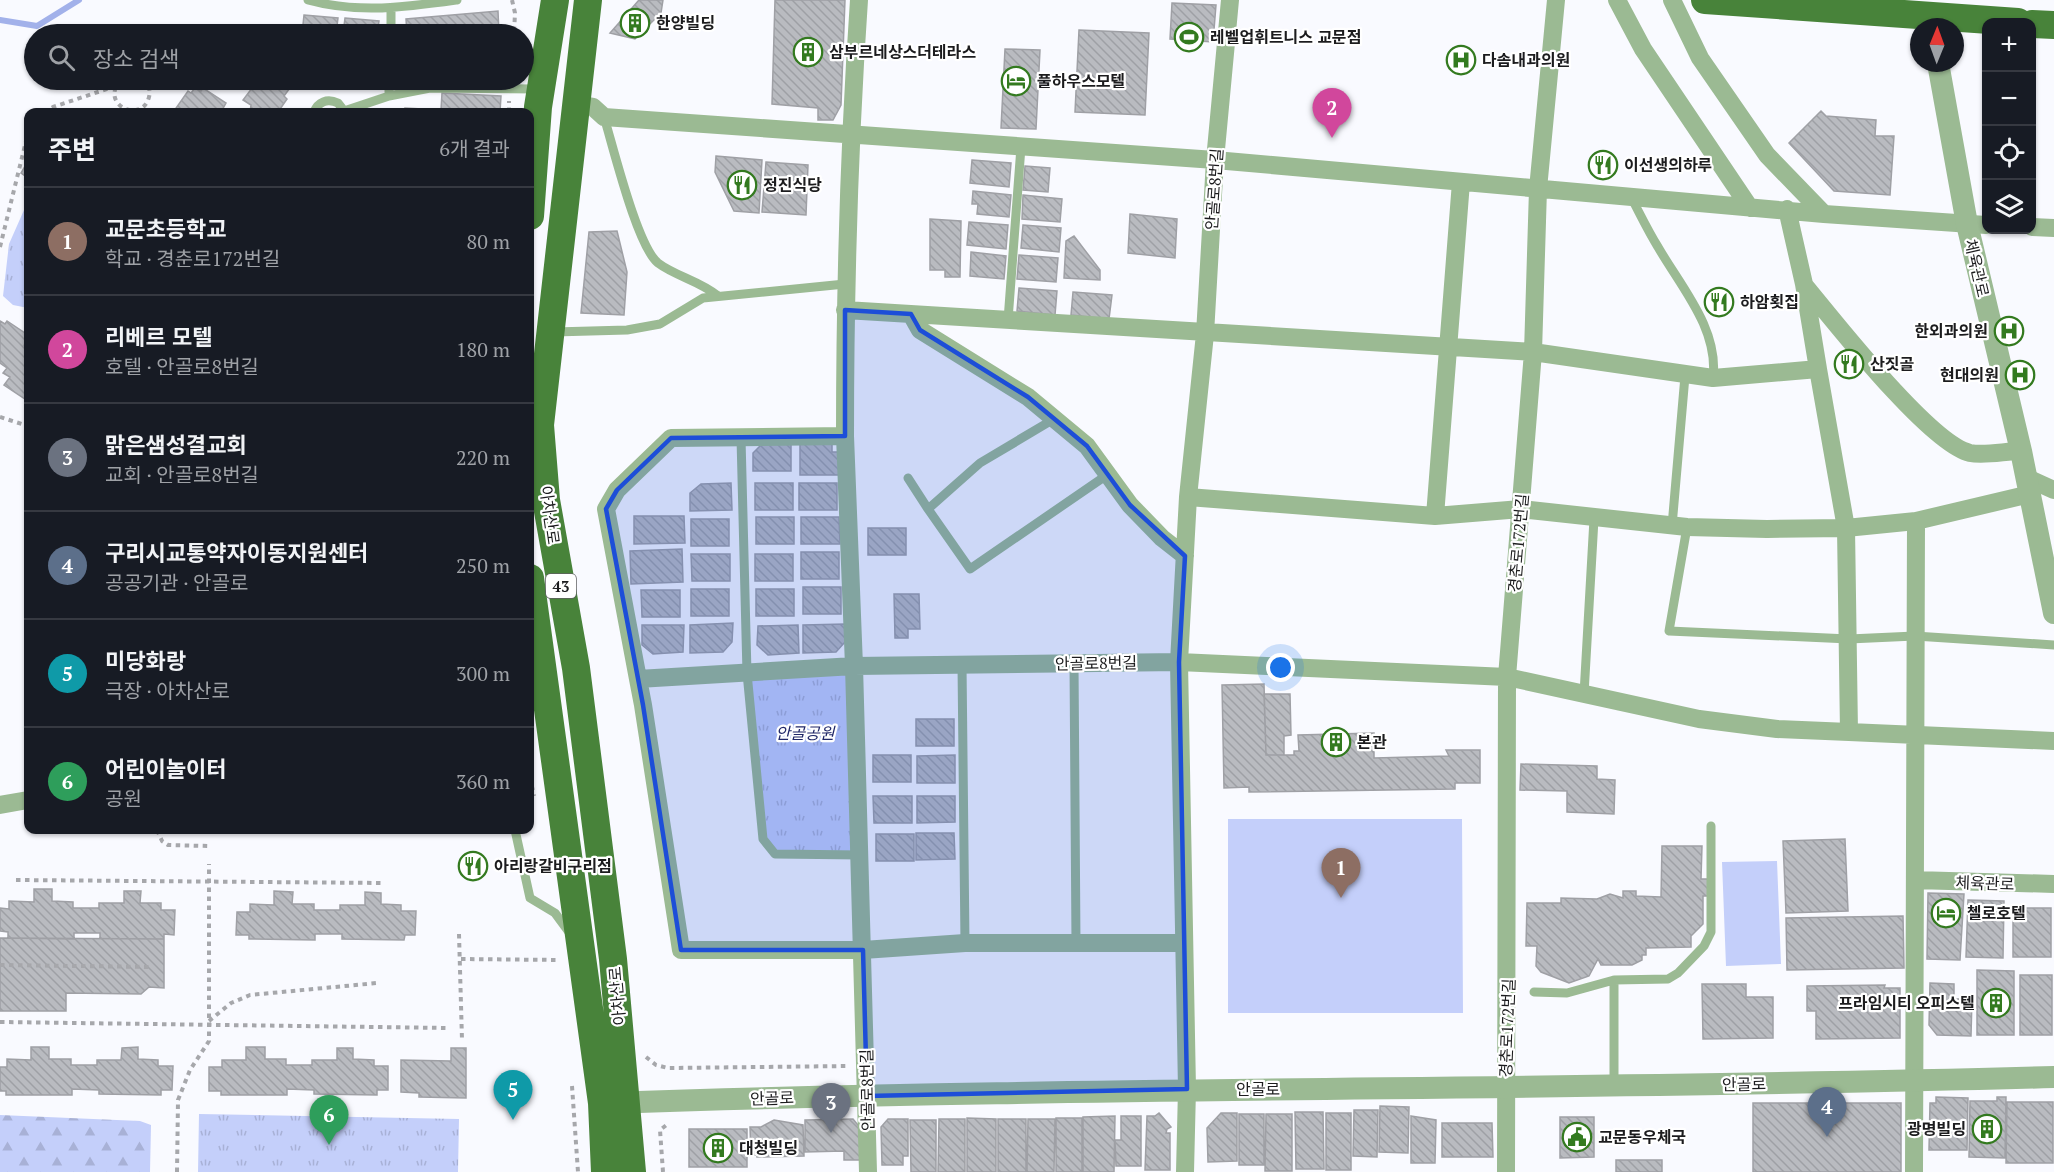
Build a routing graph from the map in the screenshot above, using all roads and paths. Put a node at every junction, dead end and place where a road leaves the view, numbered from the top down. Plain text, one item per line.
1 (308, 0) edge
2 (457, 0) edge
3 (512, 0) edge
4 (588, 0) edge
5 (859, 0) edge
6 (1230, 0) edge
7 (1556, 0) edge
8 (1617, 0) edge
9 (1671, 0) edge
10 (1706, 0) edge
11 (549, 6) edge
12 (391, 9) junction
13 (1929, 14) edge
14 (1982, 19) edge
15 (391, 24) edge
16 (514, 24) edge
17 (2036, 24) edge
18 (2054, 26) edge
19 (1940, 72) edge
20 (534, 89) edge
21 (541, 89) junction
22 (104, 90) edge
23 (116, 90) edge
24 (149, 90) edge
25 (389, 90) edge
26 (420, 90) edge
27 (389, 96) junction
28 (575, 104) junction
29 (51, 108) edge
30 (125, 108) edge
31 (144, 108) edge
32 (316, 108) edge
33 (341, 108) edge
34 (355, 108) edge
35 (604, 117) junction
36 (850, 134) junction
37 (1021, 147) junction
38 (24, 149) edge
39 (1215, 160) junction
40 (534, 170) edge
41 (1461, 182) junction
42 (1538, 189) junction
43 (1631, 197) junction
44 (1750, 208) junction
45 (1787, 209) junction
46 (1824, 214) junction
47 (1977, 224) edge
48 (2036, 227) edge
49 (2054, 228) edge
50 (0, 247) edge
51 (846, 284) junction
52 (1804, 284) junction
53 (718, 296) junction
54 (844, 310) junction
55 (911, 314) junction
56 (1008, 320) junction
57 (549, 332) junction
58 (1206, 334) junction
59 (1446, 348) junction
60 (1533, 352) junction
61 (1818, 369) junction
62 (1685, 376) junction
63 (1713, 378) junction
64 (0, 417) edge
65 (1054, 419) junction
66 (24, 425) edge
67 (845, 436) junction
68 (741, 438) junction
69 (2021, 450) junction
70 (1107, 474) junction
71 (908, 478) dead end
72 (2028, 486) junction
73 (2054, 490) edge
74 (1188, 497) junction
75 (928, 509) junction
76 (1521, 509) junction
77 (1434, 516) junction
78 (1594, 519) junction
79 (1916, 521) junction
80 (1679, 527) junction
81 (1846, 528) junction
82 (1185, 556) junction
83 (2054, 613) edge
84 (1916, 636) junction
85 (1849, 639) junction
86 (534, 643) edge
87 (2054, 645) edge
88 (1179, 662) junction
89 (1074, 663) junction
90 (962, 664) junction
91 (854, 666) junction
92 (576, 668) junction
93 (536, 672) edge
94 (747, 673) junction
95 (1507, 677) junction
96 (638, 679) junction
97 (1584, 694) junction
98 (1849, 732) junction
99 (1914, 736) junction
100 (2054, 741) edge
101 (24, 801) edge
102 (0, 805) edge
103 (1711, 826) dead end
104 (159, 834) edge
105 (515, 834) edge
106 (208, 846) dead end
107 (861, 855) junction
108 (210, 864) dead end
109 (16, 880) dead end
110 (1915, 880) junction
111 (209, 882) junction
112 (384, 883) dead end
113 (2054, 884) edge
114 (459, 934) dead end
115 (965, 943) junction
116 (1184, 943) junction
117 (1076, 944) junction
118 (863, 950) junction
119 (569, 953) junction
120 (462, 959) junction
121 (0, 965) edge
122 (152, 967) dead end
123 (1614, 980) junction
124 (377, 983) dead end
125 (1534, 992) dead end
126 (0, 1022) edge
127 (209, 1023) junction
128 (449, 1028) dead end
129 (462, 1040) dead end
130 (848, 1066) dead end
131 (684, 1068) dead end
132 (2054, 1077) edge
133 (1913, 1081) junction
134 (572, 1086) dead end
135 (1614, 1086) junction
136 (1505, 1087) junction
137 (1187, 1089) junction
138 (867, 1096) junction
139 (614, 1102) junction
140 (678, 1121) dead end
141 (177, 1172) edge
142 (578, 1172) edge
143 (606, 1172) edge
144 (632, 1172) edge
145 (663, 1172) edge
146 (868, 1172) edge
147 (1185, 1172) edge
148 (1506, 1172) edge
149 (1914, 1172) edge

1 - 12 lane
2 - 12 lane
3 - 16 path
4 - 28 main road, 아차산로 / 43
5 - 36 street
6 - 39 street, 안골로8번길
7 - 42 street, 경춘로172번길
8 - 44 street
9 - 46 street
10 - 13 main road
11 - 21 main road
12 - 15 lane
13 - 14 main road
17 - 18 main road
19 - 47 street, 체육관로
20 - 21 lane
21 - 40 main road
22 - 29 path
23 - 30 path
24 - 31 path
25 - 27 lane
26 - 27 lane
27 - 34 lane
28 - 35 street
28 - 57 main road, 아차산로 / 43
32 - 33 lane
35 - 36 street
35 - 53 lane
36 - 37 street
36 - 51 street
37 - 39 street
37 - 56 lane
38 - 50 path
39 - 41 street
39 - 58 street, 안골로8번길
41 - 42 street
41 - 59 street
42 - 43 street
42 - 60 street, 경춘로172번길
43 - 44 street
43 - 63 lane
44 - 45 street
45 - 46 street
45 - 52 street
46 - 47 street
47 - 69 street, 체육관로
48 - 49 street
51 - 53 lane
51 - 54 street
52 - 61 street
52 - 69 street
53 - 57 lane
54 - 55 street
54 - 67 street
55 - 56 street
55 - 65 street
56 - 58 street
57 - 92 main road, 아차산로 / 43
58 - 59 street
58 - 74 street, 안골로8번길
59 - 60 street
59 - 77 street
60 - 62 street
60 - 76 street, 경춘로172번길
61 - 63 street
61 - 81 street
62 - 63 street
62 - 80 lane
64 - 66 path
65 - 70 street
65 - 75 lane
67 - 68 street
67 - 91 street
68 - 94 lane
68 - 96 street
69 - 72 street, 체육관로
70 - 75 lane
70 - 82 street
71 - 75 lane
72 - 73 street
72 - 79 street
72 - 83 street, 체육관로
74 - 77 street
74 - 82 street, 안골로8번길
76 - 77 street
76 - 78 street
76 - 95 street, 경춘로172번길
78 - 80 street
78 - 97 lane
79 - 81 street
79 - 84 street
80 - 81 street
80 - 85 lane
81 - 85 street
82 - 88 street, 안골로8번길
84 - 85 lane
84 - 87 lane
84 - 99 street
85 - 98 street
86 - 93 main road, 아차산로 / 43
88 - 89 street, 안골로8번길
88 - 95 street
88 - 116 street
89 - 90 street, 안골로8번길
89 - 117 lane
90 - 91 street, 안골로8번길
90 - 115 lane
91 - 94 street
91 - 107 street, 안골로8번길
92 - 93 street
92 - 139 main road, 아차산로 / 43
93 - 119 main road, 아차산로 / 43
94 - 96 street
94 - 107 lane
95 - 97 street
95 - 136 street, 경춘로172번길
96 - 118 street
97 - 98 street
98 - 99 street
99 - 100 street
99 - 110 street
101 - 102 street
103 - 123 lane
104 - 106 path
105 - 119 lane
107 - 118 street, 안골로8번길
108 - 111 path
109 - 111 path
110 - 113 street, 체육관로
110 - 133 street
111 - 112 path
111 - 127 path
114 - 120 path
115 - 117 street
115 - 118 street
116 - 117 street
116 - 137 street
118 - 138 street, 안골로8번길
119 - 120 path
119 - 139 main road, 아차산로 / 43
120 - 129 path
121 - 122 path
123 - 125 lane
123 - 135 lane
124 - 127 path
126 - 127 path
127 - 128 path
127 - 141 path
130 - 131 path
132 - 133 street, 안골로
133 - 135 street, 안골로
133 - 149 street
134 - 142 path
135 - 136 street, 안골로
136 - 137 street, 안골로
136 - 148 street, 경춘로172번길
137 - 138 street, 안골로
137 - 147 street
138 - 139 street, 안골로
138 - 146 street, 안골로8번길
139 - 143 main road, 아차산로 / 43
139 - 144 main road, 아차산로 / 43
140 - 145 path

